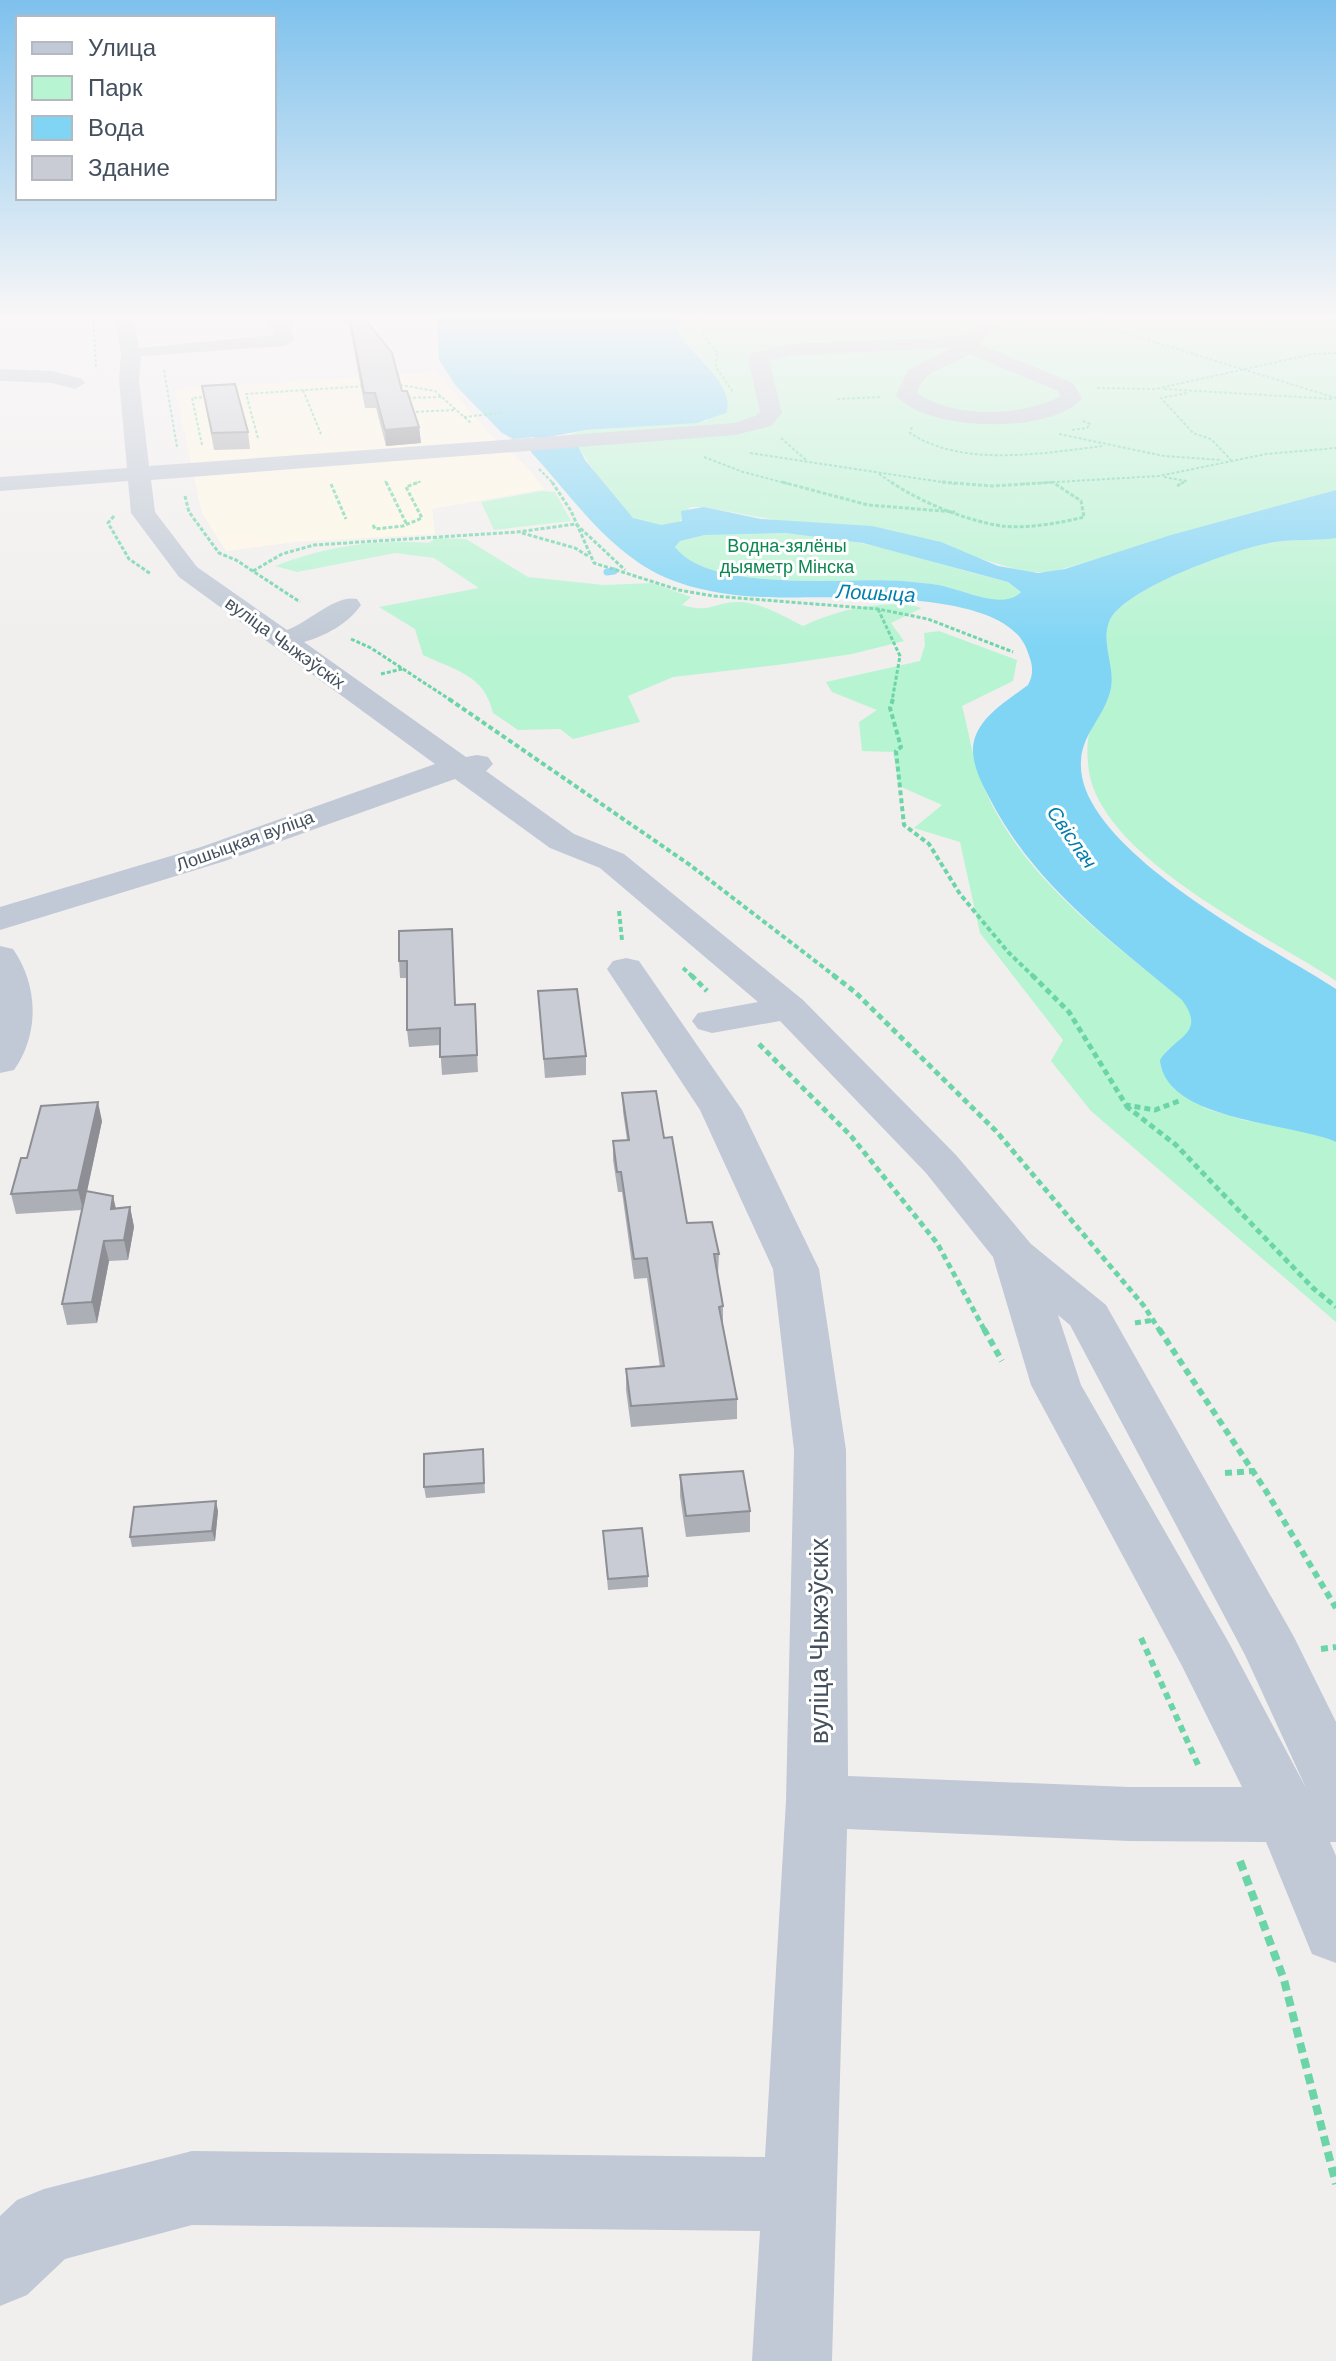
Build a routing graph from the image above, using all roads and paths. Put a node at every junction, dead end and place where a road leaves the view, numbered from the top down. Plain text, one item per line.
1 (145, 424) edge
2 (158, 424) edge
3 (158, 424) edge
4 (197, 424) edge
5 (254, 424) edge
6 (475, 424) edge
7 (755, 424) edge
8 (1047, 424) edge
9 (1185, 424) edge
10 (650, 436) junction
11 (508, 445) junction
12 (261, 448) dead end
13 (1336, 448) edge
14 (203, 452) dead end
15 (746, 452) dead end
16 (1231, 460) junction
17 (161, 471) junction
18 (877, 473) junction
19 (326, 474) dead end
20 (1159, 476) junction
21 (427, 480) dead end
22 (1053, 483) junction
23 (0, 484) edge
24 (1177, 486) dead end
25 (955, 512) junction
26 (346, 519) dead end
27 (576, 524) junction
28 (373, 525) dead end
29 (517, 532) junction
30 (588, 556) junction
31 (252, 571) dead end
32 (628, 573) junction
33 (348, 605) dead end
34 (878, 609) junction
35 (294, 637) junction
36 (1013, 652) dead end
37 (403, 669) dead end
38 (372, 676) junction
39 (473, 764) junction
40 (607, 901) dead end
41 (0, 919) edge
42 (643, 949) junction
43 (0, 957) edge
44 (789, 1008) junction
45 (722, 1020) junction
46 (0, 1061) edge
47 (1179, 1101) dead end
48 (1126, 1105) junction
49 (1336, 1307) edge
50 (1006, 1368) dead end
51 (1135, 1625) dead end
52 (817, 1801) junction
53 (1320, 1805) edge
54 (1221, 1816) junction
55 (1336, 1933) edge
56 (1336, 2184) edge
57 (799, 2194) junction
58 (0, 2268) edge
59 (792, 2361) edge

1 - 17 street, вуліца Чыжэўскіх
2 - 17 street, вуліца Чыжэўскіх
3 - 17 path
4 - 14 path
5 - 12 path
6 - 11 path
7 - 10 street
8 - 16 path
9 - 16 path
10 - 11 street
10 - 25 path
11 - 17 street
11 - 27 path
13 - 16 path
15 - 18 path
16 - 20 path
17 - 23 street
17 - 35 street, вуліца Чыжэўскіх
18 - 22 path
18 - 25 path
19 - 26 path
20 - 22 path
20 - 24 path
21 - 28 path
22 - 25 path
27 - 29 path
27 - 30 path
27 - 32 path
29 - 30 path
29 - 31 path
30 - 32 path
32 - 34 path
33 - 35 street
34 - 36 path
34 - 48 path
35 - 38 street, вуліца Чыжэўскіх
35 - 39 street, вуліца Чыжэўскіх
37 - 38 path
38 - 39 street, вуліца Чыжэўскіх
39 - 41 street, Лошыцкая вуліца
39 - 44 street, вуліца Чыжэўскіх
40 - 42 path
42 - 45 path
42 - 52 street, вуліца Чыжэўскіх
43 - 46 street
44 - 45 street
44 - 53 street, вуліца Чыжэўскіх
45 - 50 path
47 - 48 path
48 - 49 path
51 - 54 path
52 - 54 street
52 - 57 street, вуліца Чыжэўскіх
53 - 54 street
53 - 55 street, вуліца Чыжэўскіх
54 - 56 path
57 - 58 street
57 - 59 street, вуліца Чыжэўскіх

